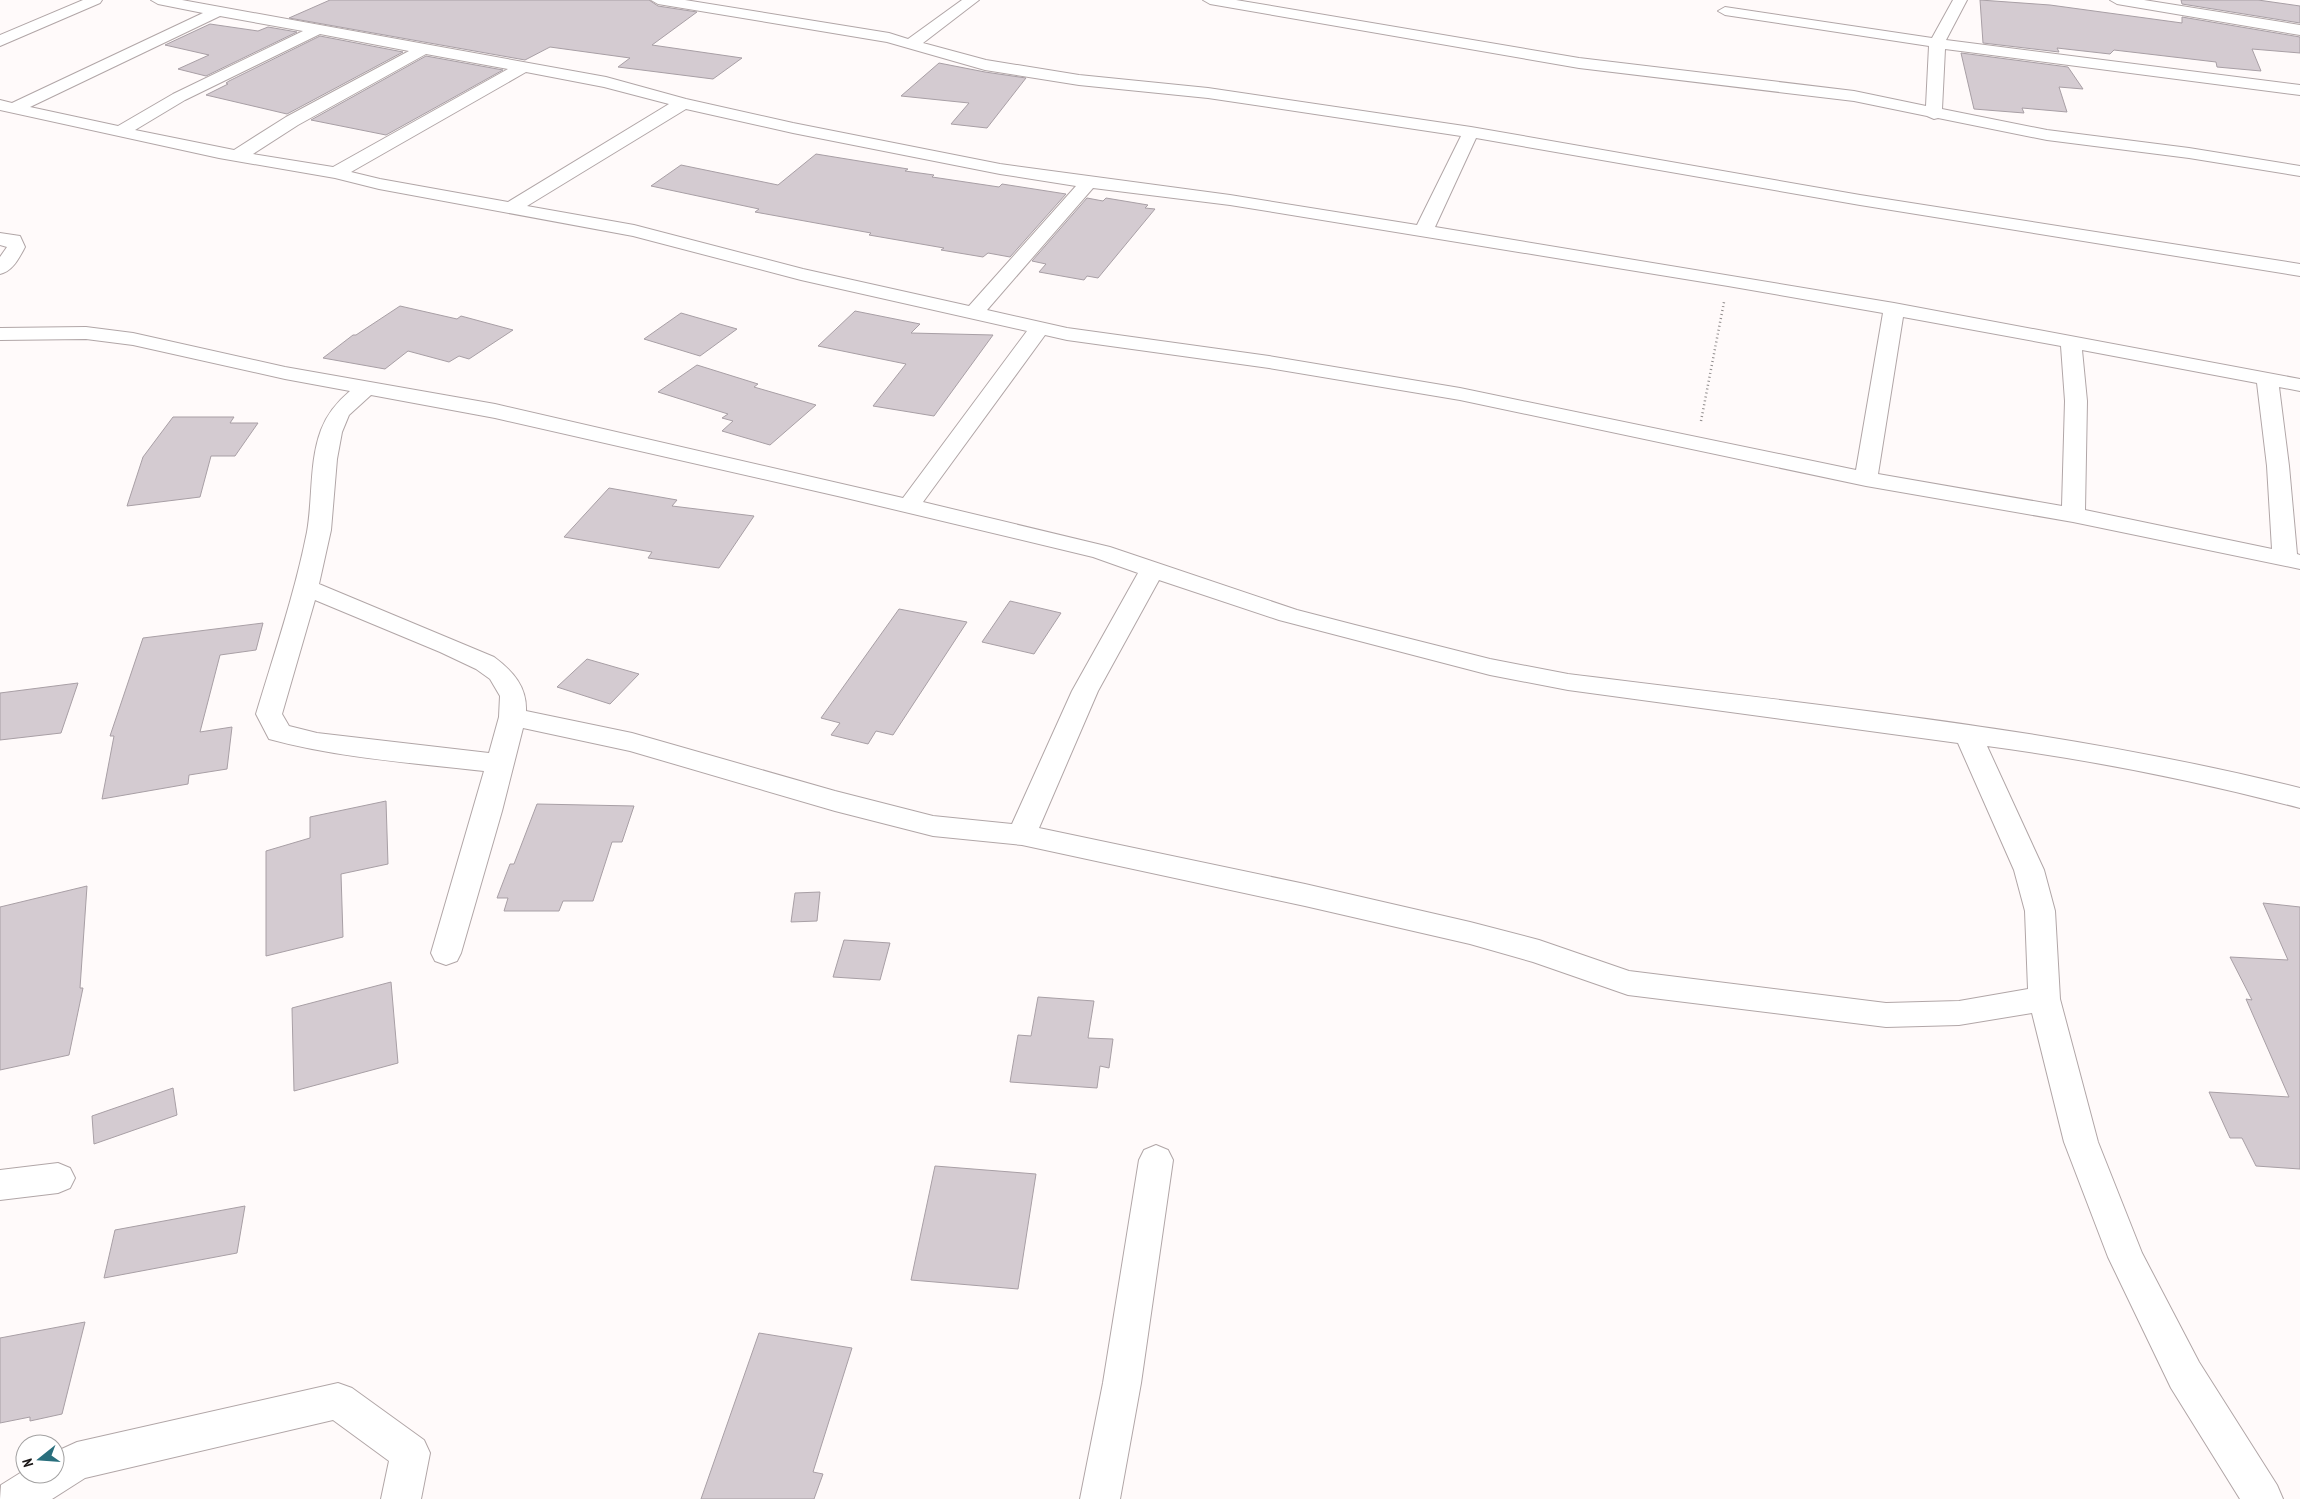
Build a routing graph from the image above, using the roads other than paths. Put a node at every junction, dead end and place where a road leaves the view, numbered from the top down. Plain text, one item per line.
1 (95, 0) edge
2 (158, 0) edge
3 (659, 0) edge
4 (972, 0) edge
5 (1210, 0) edge
6 (1960, 0) edge
7 (2117, 0) edge
8 (768, 5) dead end
9 (214, 6) edge
10 (1725, 11) dead end
11 (752, 16) junction
12 (319, 30) junction
13 (2300, 30) edge
14 (0, 41) edge
15 (1937, 43) junction
16 (912, 44) junction
17 (423, 49) junction
18 (523, 67) junction
19 (2300, 90) edge
20 (683, 102) junction
21 (7, 107) edge
22 (1934, 114) junction
23 (121, 131) junction
24 (1471, 132) junction
25 (237, 156) junction
26 (2300, 171) edge
27 (336, 173) junction
28 (1089, 182) junction
29 (511, 208) junction
30 (1423, 232) junction
31 (0, 239) edge
32 (0, 268) edge
33 (2300, 270) edge
34 (1894, 309) junction
35 (973, 314) junction
36 (1040, 328) junction
37 (0, 334) edge
38 (2071, 343) junction
39 (2267, 378) junction
40 (2300, 384) edge
41 (367, 387) junction
42 (1866, 478) junction
43 (909, 506) junction
44 (2073, 515) junction
45 (2293, 560) edge
46 (1152, 569) junction
47 (306, 587) junction
48 (512, 717) junction
49 (1968, 735) junction
50 (500, 764) junction
51 (2300, 798) edge
52 (1022, 835) junction
53 (446, 953) dead end
54 (2044, 999) junction
55 (1156, 1160) dead end
56 (58, 1178) dead end
57 (0, 1185) edge
58 (15, 1499) edge
59 (401, 1499) edge
60 (1100, 1499) edge
61 (2264, 1499) edge

1 - 14 street
2 - 9 street
3 - 11 street
4 - 16 street
5 - 22 street
6 - 15 street
7 - 13 street
8 - 11 street
9 - 12 street
9 - 21 street
10 - 15 street
11 - 16 street
12 - 17 street
12 - 23 street
15 - 19 street
15 - 22 street
16 - 24 street
17 - 18 street
17 - 25 street
18 - 20 street
18 - 27 street
20 - 28 street
20 - 29 street
21 - 23 street
22 - 26 street
23 - 25 street
24 - 30 street
24 - 33 street
25 - 27 street
27 - 29 street
28 - 30 street
28 - 35 street
29 - 35 street
30 - 34 street
31 - 32 street
34 - 38 street
34 - 42 street
35 - 36 street
36 - 42 street
36 - 43 street
37 - 41 street
38 - 39 street
38 - 44 street
39 - 40 street
39 - 45 street
41 - 43 street
41 - 47 street
42 - 44 street
43 - 46 street
44 - 45 street
46 - 49 street
46 - 52 street
47 - 48 street
47 - 50 street
48 - 50 street
48 - 52 street
49 - 51 street
49 - 54 street
50 - 53 street
52 - 54 street
54 - 61 street
55 - 60 street
56 - 57 street
58 - 59 street

